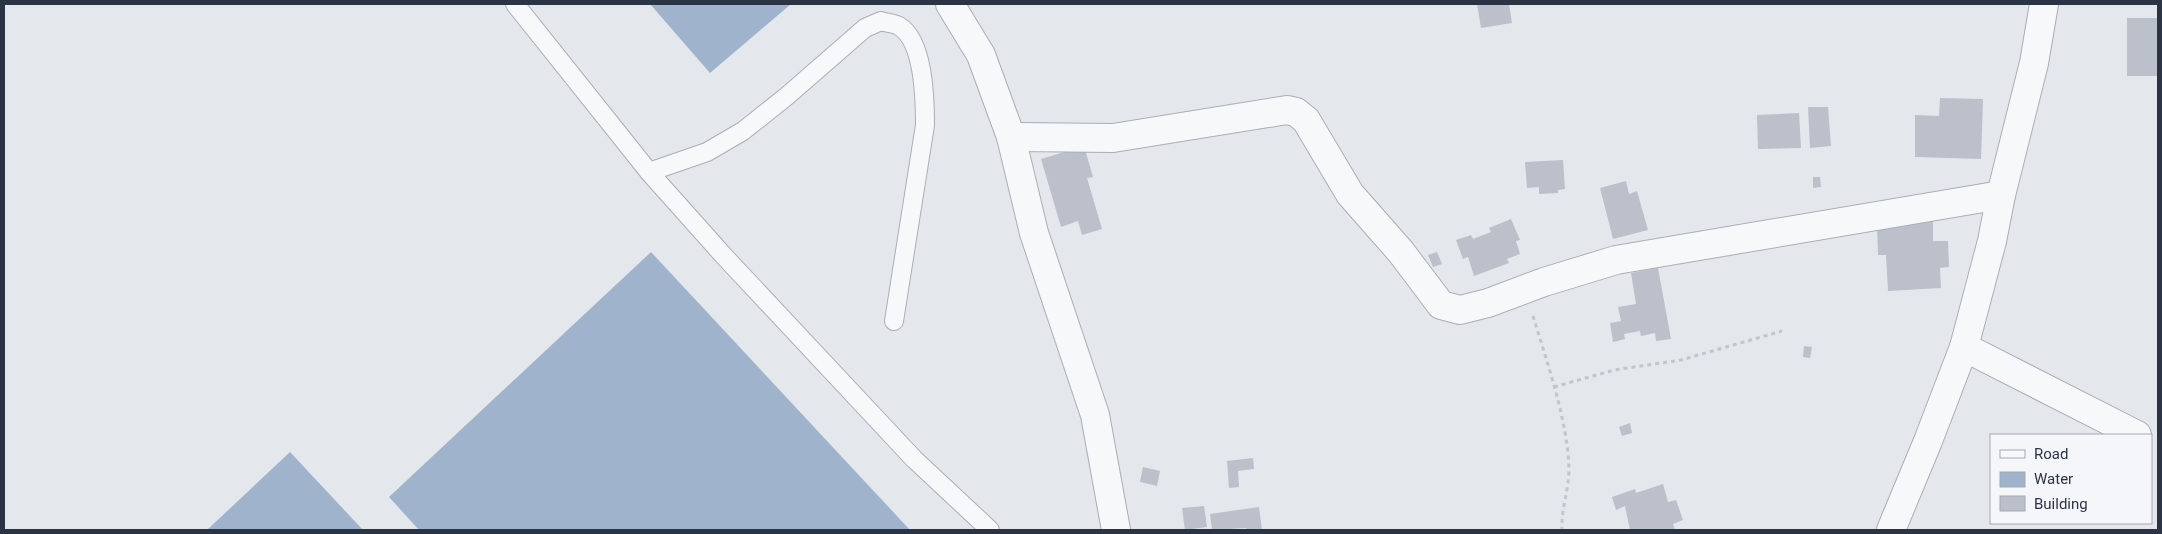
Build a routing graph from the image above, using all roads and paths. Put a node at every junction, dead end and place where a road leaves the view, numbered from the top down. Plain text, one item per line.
1 (515, 4) edge
2 (950, 4) edge
3 (2044, 4) edge
4 (1011, 137) junction
5 (649, 172) junction
6 (2001, 195) junction
7 (1524, 289) junction
8 (894, 321) dead end
9 (1782, 331) dead end
10 (1964, 347) junction
11 (1554, 387) junction
12 (2135, 434) edge
13 (990, 530) edge
14 (1116, 530) edge
15 (1562, 530) edge
16 (1891, 530) edge

1 - 5 lane
2 - 4 street
3 - 6 street
4 - 7 street
4 - 14 street
5 - 8 lane
5 - 13 lane
6 - 7 street
6 - 10 street
7 - 11 path
9 - 11 path
10 - 12 street
10 - 16 street
11 - 15 path

